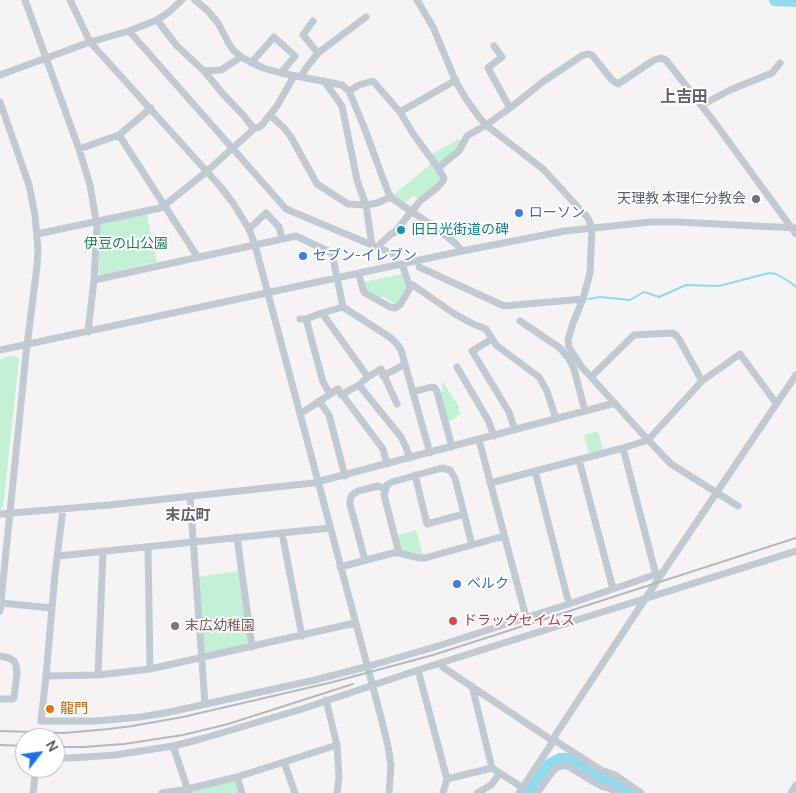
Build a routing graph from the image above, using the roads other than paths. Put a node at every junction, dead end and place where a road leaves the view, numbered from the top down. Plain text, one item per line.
1 (25, 0) edge
2 (70, 0) edge
3 (182, 0) edge
4 (195, 0) edge
5 (417, 0) edge
6 (366, 17) dead end
7 (156, 20) junction
8 (313, 21) dead end
9 (129, 31) junction
10 (90, 42) junction
11 (494, 46) dead end
12 (318, 53) junction
13 (240, 56) junction
14 (46, 58) junction
15 (251, 62) junction
16 (780, 63) dead end
17 (204, 71) junction
18 (281, 73) junction
19 (0, 75) edge
20 (297, 77) junction
21 (456, 80) junction
22 (324, 82) junction
23 (349, 91) junction
24 (0, 102) edge
25 (702, 105) junction
26 (151, 108) junction
27 (510, 108) junction
28 (400, 112) junction
29 (270, 115) junction
30 (486, 125) junction
31 (254, 129) junction
32 (119, 136) junction
33 (233, 148) junction
34 (80, 149) junction
35 (438, 168) junction
36 (206, 172) junction
37 (391, 197) junction
38 (165, 205) junction
39 (366, 205) junction
40 (411, 212) junction
41 (96, 222) junction
42 (592, 228) junction
43 (249, 229) junction
44 (794, 230) edge
45 (37, 234) junction
46 (282, 239) junction
47 (255, 245) junction
48 (375, 246) junction
49 (462, 252) junction
50 (396, 255) dead end
51 (198, 256) junction
52 (402, 264) junction
53 (419, 267) dead end
54 (359, 274) junction
55 (337, 278) junction
56 (94, 280) junction
57 (410, 284) junction
58 (267, 293) junction
59 (583, 299) junction
60 (343, 307) junction
61 (322, 313) junction
62 (520, 320) dead end
63 (88, 332) junction
64 (492, 339) junction
65 (27, 344) junction
66 (0, 350) edge
67 (405, 364) junction
68 (457, 367) dead end
69 (796, 375) edge
70 (384, 376) junction
71 (368, 377) junction
72 (591, 377) junction
73 (702, 381) junction
74 (359, 385) junction
75 (413, 392) junction
76 (330, 394) junction
77 (341, 395) junction
78 (319, 401) junction
79 (776, 403) junction
80 (397, 404) dead end
81 (615, 404) junction
82 (585, 411) junction
83 (300, 414) junction
84 (556, 419) junction
85 (514, 430) junction
86 (494, 436) junction
87 (479, 440) junction
88 (648, 440) junction
89 (452, 447) junction
90 (623, 448) junction
91 (430, 453) junction
92 (410, 458) junction
93 (579, 460) junction
94 (387, 464) junction
95 (535, 471) junction
96 (414, 475) junction
97 (345, 476) junction
98 (318, 482) junction
99 (490, 483) junction
100 (385, 488) junction
101 (716, 492) junction
102 (190, 496) junction
103 (738, 506) dead end
104 (63, 509) junction
105 (0, 514) edge
106 (10, 514) junction
107 (464, 514) junction
108 (330, 528) junction
109 (282, 533) junction
110 (504, 536) junction
111 (237, 538) junction
112 (193, 542) junction
113 (472, 545) junction
114 (148, 547) junction
115 (796, 551) edge
116 (103, 552) junction
117 (399, 553) junction
118 (58, 556) junction
119 (365, 560) junction
120 (340, 567) junction
121 (663, 572) junction
122 (656, 574) junction
123 (614, 589) junction
124 (647, 598) junction
125 (570, 604) junction
126 (0, 607) edge
127 (52, 608) junction
128 (526, 617) junction
129 (356, 623) junction
130 (302, 636) junction
131 (252, 647) junction
132 (0, 656) edge
133 (202, 658) junction
134 (440, 664) junction
135 (367, 666) junction
136 (150, 669) junction
137 (418, 670) junction
138 (98, 675) junction
139 (46, 676) junction
140 (372, 686) junction
141 (472, 686) junction
142 (0, 699) edge
143 (326, 700) junction
144 (205, 704) junction
145 (554, 740) junction
146 (338, 745) junction
147 (173, 746) junction
148 (65, 758) edge
149 (284, 762) junction
150 (492, 768) junction
151 (500, 773) junction
152 (237, 777) junction
153 (35, 778) edge
154 (447, 779) junction
155 (796, 785) edge
156 (521, 790) edge
157 (602, 790) edge
158 (189, 791) edge
159 (33, 793) edge
160 (162, 793) edge
161 (242, 793) edge
162 (295, 793) edge
163 (337, 793) edge
164 (389, 793) edge
165 (443, 793) edge
166 (476, 793) edge
167 (537, 793) edge
168 (616, 793) edge
169 (641, 793) edge
170 (791, 793) edge

1 - 14 street
2 - 10 street
3 - 7 street
4 - 13 street
5 - 21 street
6 - 12 street
7 - 9 street
7 - 17 street
8 - 12 street
9 - 10 street
9 - 33 street
10 - 14 street
10 - 26 street
11 - 27 street
12 - 20 street
13 - 15 street
13 - 17 street
14 - 19 street
14 - 34 street
15 - 18 street
15 - 18 street
16 - 25 street
17 - 31 street
18 - 20 street
20 - 22 street
20 - 29 street
21 - 28 street
21 - 30 street
22 - 23 street
22 - 39 street
23 - 28 street
23 - 37 street
24 - 45 street
25 - 27 street
25 - 44 street
26 - 32 street
26 - 36 street
27 - 30 street
28 - 35 street
29 - 31 street
29 - 39 street
30 - 35 street
30 - 42 street
31 - 33 street
32 - 34 street
32 - 38 street
33 - 36 street
33 - 48 street
34 - 41 street
35 - 40 street
36 - 38 street
36 - 43 street
37 - 39 street
37 - 40 street
38 - 41 street
38 - 51 street
39 - 48 street
40 - 48 street
40 - 49 street
41 - 45 street
41 - 56 street
42 - 44 street
42 - 49 street
42 - 59 street
43 - 46 street
43 - 47 street
45 - 65 street
46 - 47 street
46 - 55 street
47 - 51 street
47 - 58 street
48 - 50 street
49 - 52 street
51 - 56 street
52 - 54 street
52 - 57 street
53 - 59 street
54 - 55 street
54 - 57 street
55 - 58 street
55 - 60 street
56 - 63 street
57 - 64 street
58 - 63 street
58 - 83 street
59 - 72 street
60 - 61 street
60 - 67 street
61 - 71 street
61 - 76 street
62 - 82 street
63 - 65 street
64 - 84 street
64 - 85 street
65 - 66 street
65 - 106 street
67 - 70 street
67 - 75 street
68 - 86 street
69 - 79 street
70 - 71 street
70 - 80 street
71 - 74 street
72 - 73 street
72 - 81 street
73 - 79 street
73 - 88 street
74 - 77 street
74 - 92 street
75 - 89 street
75 - 91 street
76 - 77 street
76 - 78 street
77 - 94 street
78 - 83 street
78 - 97 street
79 - 101 street
81 - 82 street
81 - 88 street
82 - 84 street
83 - 98 street
84 - 85 street
85 - 86 street
86 - 87 street
87 - 89 street
87 - 99 street
88 - 90 street
88 - 101 street
89 - 91 street
90 - 93 street
90 - 122 street
91 - 92 street
92 - 94 street
93 - 95 street
93 - 123 street
94 - 97 street
95 - 99 street
95 - 125 street
96 - 100 street
96 - 107 street
96 - 107 street
97 - 98 street
98 - 102 street
98 - 108 street
99 - 110 street
100 - 117 street
100 - 119 street
101 - 103 street
101 - 121 street
102 - 104 street
102 - 112 street
104 - 106 street
104 - 118 street
105 - 106 street
106 - 126 street
107 - 113 street
108 - 109 street
108 - 120 street
109 - 111 street
109 - 130 street
110 - 113 street
110 - 128 street
111 - 112 street
111 - 131 street
112 - 114 street
112 - 133 street
113 - 117 street
114 - 116 street
114 - 136 street
115 - 124 street
116 - 118 street
116 - 138 street
117 - 119 street
118 - 127 street
119 - 120 street
120 - 129 street
121 - 122 street
121 - 124 street
122 - 123 street
123 - 125 street
124 - 134 street
124 - 145 street
125 - 128 street
126 - 127 street
127 - 139 street
128 - 135 street
129 - 130 street
129 - 135 street
130 - 131 street
131 - 133 street
132 - 142 street
133 - 136 street
133 - 144 street
134 - 137 street
134 - 141 street
135 - 140 street
135 - 144 street
136 - 138 street
137 - 140 street
137 - 154 street
138 - 139 street
139 - 144 street
140 - 143 street
140 - 164 street
141 - 145 street
141 - 150 street
143 - 146 street
143 - 147 street
145 - 156 street
145 - 169 street
146 - 149 street
146 - 163 street
147 - 148 street
147 - 158 street
149 - 152 street
149 - 162 street
150 - 151 street
150 - 154 street
151 - 156 street
151 - 166 street
152 - 158 street
152 - 161 street
153 - 159 street
154 - 165 street
155 - 170 street
157 - 167 street
157 - 168 street
158 - 160 street

